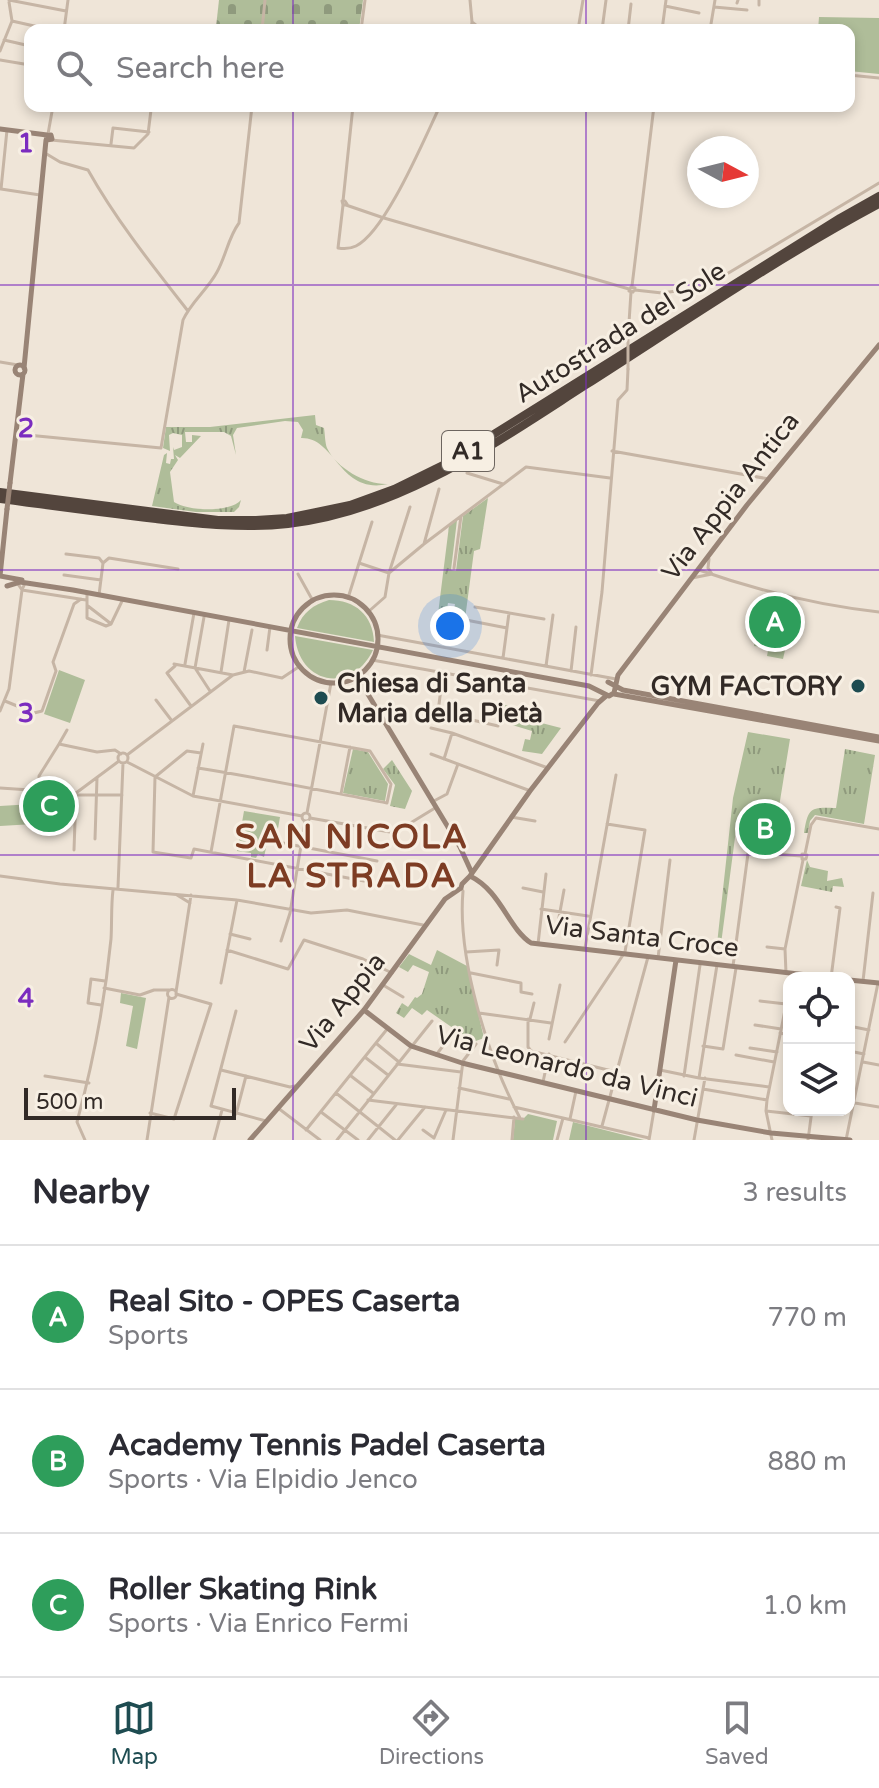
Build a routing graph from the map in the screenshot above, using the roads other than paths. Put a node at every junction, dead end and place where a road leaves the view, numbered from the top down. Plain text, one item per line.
1 (9, 0) edge
2 (68, 0) edge
3 (265, 0) edge
4 (365, 0) edge
5 (470, 0) edge
6 (583, 0) edge
7 (606, 0) edge
8 (666, 0) edge
9 (715, 0) edge
10 (38, 3) edge
11 (631, 4) dead end
12 (665, 6) junction
13 (714, 7) junction
14 (747, 10) dead end
15 (66, 11) junction
16 (699, 13) dead end
17 (12, 21) junction
18 (472, 22) joint
19 (25, 24) edge
20 (65, 24) edge
21 (263, 24) edge
22 (362, 24) edge
23 (474, 24) edge
24 (579, 24) edge
25 (603, 24) edge
26 (629, 24) edge
27 (663, 24) edge
28 (711, 24) edge
29 (4, 40) junction
30 (24, 45) edge
31 (0, 51) edge
32 (0, 60) edge
33 (24, 64) edge
34 (855, 76) edge
35 (879, 78) edge
36 (52, 112) edge
37 (151, 112) edge
38 (251, 112) edge
39 (352, 112) edge
40 (437, 112) edge
41 (653, 112) edge
42 (3, 130) edge
43 (149, 132) junction
44 (49, 136) junction
45 (111, 146) junction
46 (45, 153) junction
47 (879, 183) edge
48 (40, 195) junction
49 (879, 196) edge
50 (345, 203) junction
51 (879, 204) edge
52 (383, 217) junction
53 (632, 289) junction
54 (188, 311) junction
55 (879, 345) edge
56 (0, 362) edge
57 (20, 369) junction
58 (17, 434) junction
59 (612, 451) junction
60 (467, 473) dead end
61 (610, 478) junction
62 (769, 479) junction
63 (503, 484) junction
64 (439, 489) dead end
65 (0, 492) edge
66 (0, 499) edge
67 (410, 507) dead end
68 (461, 516) junction
69 (372, 522) dead end
70 (424, 544) junction
71 (66, 554) dead end
72 (709, 558) junction
73 (2, 562) edge
74 (103, 563) junction
75 (359, 563) junction
76 (454, 568) dead end
77 (178, 569) dead end
78 (699, 570) junction
79 (389, 573) junction
80 (298, 574) dead end
81 (712, 574) junction
82 (64, 575) dead end
83 (3, 577) edge
84 (692, 578) junction
85 (101, 580) junction
86 (14, 583) junction
87 (25, 583) junction
88 (34, 584) junction
89 (3, 588) edge
90 (22, 590) junction
91 (87, 593) junction
92 (99, 595) junction
93 (72, 598) junction
94 (348, 598) junction
95 (123, 599) junction
96 (84, 600) junction
97 (313, 601) junction
98 (74, 604) junction
99 (88, 606) junction
100 (475, 607) dead end
101 (368, 612) junction
102 (879, 612) edge
103 (194, 613) junction
104 (509, 613) junction
105 (205, 615) junction
106 (553, 615) dead end
107 (544, 619) dead end
108 (229, 620) junction
109 (466, 620) dead end
110 (111, 624) junction
111 (270, 627) junction
112 (576, 627) dead end
113 (507, 628) junction
114 (252, 630) dead end
115 (291, 631) junction
116 (377, 635) junction
117 (377, 647) junction
118 (267, 650) dead end
119 (503, 658) junction
120 (372, 660) junction
121 (185, 666) junction
122 (300, 666) junction
123 (546, 666) junction
124 (195, 668) junction
125 (571, 671) junction
126 (221, 672) junction
127 (244, 672) junction
128 (443, 673) junction
129 (233, 675) junction
130 (591, 675) junction
131 (357, 676) junction
132 (331, 683) junction
133 (610, 685) junction
134 (210, 691) junction
135 (156, 700) dead end
136 (5, 701) junction
137 (599, 702) junction
138 (191, 706) junction
139 (0, 711) edge
140 (172, 721) junction
141 (498, 726) dead end
142 (431, 728) dead end
143 (67, 730) dead end
144 (452, 733) junction
145 (879, 739) edge
146 (321, 741) junction
147 (59, 744) junction
148 (203, 744) dead end
149 (350, 747) junction
150 (201, 753) junction
151 (121, 754) junction
152 (431, 754) dead end
153 (127, 755) junction
154 (444, 759) junction
155 (123, 762) junction
156 (458, 764) junction
157 (198, 768) junction
158 (548, 768) junction
159 (227, 773) junction
160 (616, 775) dead end
161 (155, 777) junction
162 (97, 778) junction
163 (0, 788) edge
164 (312, 789) junction
165 (39, 790) junction
166 (530, 791) junction
167 (76, 794) junction
168 (341, 794) junction
169 (122, 795) junction
170 (96, 796) junction
171 (193, 796) junction
172 (221, 802) junction
173 (434, 805) junction
174 (309, 815) junction
175 (302, 816) junction
176 (511, 817) junction
177 (305, 821) junction
178 (535, 821) dead end
179 (607, 824) junction
180 (879, 829) edge
181 (751, 831) dead end
182 (95, 839) dead end
183 (267, 840) dead end
184 (300, 846) junction
185 (74, 850) dead end
186 (211, 852) junction
187 (748, 852) junction
188 (803, 857) junction
189 (670, 860) dead end
190 (377, 861) dead end
191 (296, 869) junction
192 (470, 874) junction
193 (546, 874) dead end
194 (0, 876) edge
195 (364, 881) dead end
196 (116, 888) junction
197 (523, 888) dead end
198 (462, 889) junction
199 (564, 890) dead end
200 (543, 892) junction
201 (174, 893) junction
202 (873, 893) dead end
203 (191, 895) junction
204 (237, 900) junction
205 (190, 903) junction
206 (836, 907) dead end
207 (289, 908) junction
208 (541, 909) junction
209 (560, 911) junction
210 (590, 916) junction
211 (427, 926) junction
212 (557, 928) dead end
213 (230, 934) junction
214 (250, 939) dead end
215 (281, 941) dead end
216 (538, 944) junction
217 (767, 947) dead end
218 (584, 949) junction
219 (785, 949) junction
220 (227, 950) junction
221 (466, 952) junction
222 (624, 954) junction
223 (648, 957) junction
224 (658, 958) junction
225 (676, 960) junction
226 (700, 963) junction
227 (497, 965) dead end
228 (717, 965) junction
229 (734, 968) junction
230 (789, 972) edge
231 (831, 972) edge
232 (393, 973) junction
233 (471, 973) junction
234 (783, 974) edge
235 (855, 980) edge
236 (105, 981) junction
237 (863, 981) junction
238 (221, 983) dead end
239 (878, 983) edge
240 (383, 985) junction
241 (560, 985) dead end
242 (104, 988) junction
243 (172, 994) junction
244 (532, 994) dead end
245 (403, 997) dead end
246 (760, 1001) dead end
247 (534, 1003) dead end
248 (783, 1004) edge
249 (101, 1006) junction
250 (364, 1010) junction
251 (236, 1011) dead end
252 (479, 1013) junction
253 (529, 1019) junction
254 (432, 1021) dead end
255 (551, 1023) junction
256 (783, 1024) edge
257 (755, 1025) dead end
258 (855, 1027) edge
259 (388, 1028) junction
260 (869, 1030) junction
261 (781, 1031) junction
262 (453, 1033) dead end
263 (549, 1039) dead end
264 (565, 1042) dead end
265 (376, 1044) junction
266 (476, 1044) dead end
267 (411, 1046) junction
268 (703, 1046) junction
269 (750, 1048) dead end
270 (777, 1052) junction
271 (855, 1052) edge
272 (549, 1054) junction
273 (864, 1054) junction
274 (436, 1055) junction
275 (736, 1055) dead end
276 (365, 1057) junction
277 (774, 1062) junction
278 (863, 1062) junction
279 (398, 1063) junction
280 (462, 1063) junction
281 (879, 1065) edge
282 (221, 1070) junction
283 (660, 1070) junction
284 (499, 1071) junction
285 (461, 1072) junction
286 (616, 1072) junction
287 (350, 1075) junction
288 (388, 1075) junction
289 (45, 1076) dead end
290 (246, 1076) junction
291 (684, 1076) junction
292 (699, 1078) junction
293 (705, 1078) junction
294 (543, 1082) junction
295 (89, 1083) junction
296 (298, 1085) junction
297 (290, 1087) junction
298 (769, 1087) junction
299 (459, 1088) junction
300 (703, 1089) junction
301 (577, 1090) junction
302 (375, 1092) junction
303 (336, 1093) junction
304 (289, 1095) junction
305 (855, 1098) edge
306 (509, 1099) junction
307 (609, 1099) junction
308 (368, 1100) junction
309 (767, 1100) junction
310 (855, 1102) edge
311 (376, 1103) junction
312 (396, 1105) junction
313 (425, 1107) junction
314 (514, 1107) junction
315 (879, 1107) edge
316 (278, 1108) junction
317 (222, 1110) junction
318 (446, 1110) junction
319 (456, 1110) junction
320 (654, 1110) junction
321 (766, 1111) junction
322 (321, 1112) junction
323 (359, 1112) junction
324 (150, 1113) junction
325 (783, 1113) edge
326 (236, 1114) junction
327 (811, 1116) edge
328 (852, 1116) edge
329 (519, 1118) junction
330 (563, 1118) junction
331 (570, 1119) junction
332 (697, 1120) junction
333 (266, 1121) junction
334 (602, 1126) junction
335 (378, 1127) junction
336 (306, 1130) junction
337 (345, 1130) junction
338 (423, 1130) dead end
339 (771, 1136) edge
340 (694, 1137) edge
341 (808, 1137) edge
342 (649, 1139) edge
343 (84, 1140) edge
344 (147, 1140) edge
345 (214, 1140) edge
346 (250, 1140) edge
347 (320, 1140) edge
348 (337, 1140) edge
349 (358, 1140) edge
350 (368, 1140) edge
351 (396, 1140) edge
352 (453, 1140) edge
353 (512, 1140) edge
354 (557, 1140) edge
355 (848, 1140) edge

1 - 10 street
1 - 17 street
2 - 15 street
3 - 21 street
4 - 22 street
5 - 18 street
6 - 24 street
7 - 25 street
8 - 12 street
9 - 13 street
10 - 15 street
11 - 26 street
12 - 16 street
12 - 27 street
13 - 14 street
13 - 28 street
15 - 20 street
17 - 19 street
17 - 29 street
18 - 23 street
29 - 30 street
29 - 31 street
32 - 33 street
34 - 35 street
36 - 44 street
37 - 43 street
38 - 54 street
39 - 50 street
40 - 52 street
41 - 53 street
42 - 44 street
42 - 48 street
43 - 45 street
43 - 45 street
44 - 45 street
44 - 46 street
46 - 48 street
46 - 54 street
47 - 53 street
48 - 57 street
49 - 65 highway, Autostrada del Sole / A1
50 - 52 street
50 - 52 street
51 - 66 highway, Autostrada del Sole / A1
52 - 53 street
53 - 59 street, bridge
54 - 58 street
55 - 62 street, Via Appia Antica
56 - 57 street
57 - 58 street
58 - 73 street, bridge
59 - 61 street
59 - 62 street
60 - 63 street
61 - 63 street
61 - 130 street
62 - 72 street, Via Appia Antica
63 - 68 street
64 - 70 street
67 - 79 street
68 - 70 street
68 - 76 street
69 - 75 street
70 - 79 street
71 - 74 street
72 - 78 street, Via Appia Antica
72 - 81 street
73 - 83 street
74 - 77 street
74 - 85 street
75 - 79 street
75 - 94 street
78 - 81 street
78 - 84 street, Via Appia Antica
79 - 101 street
80 - 97 street
81 - 84 street
81 - 102 street
82 - 85 street
83 - 88 street
83 - 89 street
84 - 133 street, Via Appia Antica
85 - 92 street
86 - 87 street
86 - 89 street
86 - 90 street
87 - 88 street
87 - 90 street
88 - 91 street
90 - 93 street
90 - 136 street
91 - 92 street
91 - 96 street
92 - 95 street
93 - 96 street
93 - 98 street
94 - 97 street
94 - 101 street
95 - 103 street
95 - 110 street
96 - 98 street
96 - 99 street
97 - 115 street
98 - 136 street
99 - 110 street
99 - 110 street
100 - 104 street
101 - 116 street
103 - 105 street
103 - 121 street
104 - 107 street
104 - 113 street
105 - 108 street
105 - 124 street
106 - 123 street
108 - 111 street
108 - 126 street
109 - 113 street
111 - 115 street
111 - 118 street
112 - 125 street
113 - 119 street
114 - 127 street
115 - 117 street
115 - 122 street
116 - 117 street
116 - 119 street
117 - 120 street
117 - 133 street
119 - 123 street
120 - 128 street
120 - 131 street
121 - 124 street
121 - 138 street
122 - 127 street
122 - 132 street
123 - 125 street
124 - 126 street
124 - 134 street
125 - 130 street
126 - 129 street
127 - 129 street
128 - 137 street
128 - 141 street
129 - 134 street
130 - 133 street
131 - 132 street
131 - 173 street
132 - 146 street
133 - 137 street, Via Appia
133 - 145 street, Via Appia Antica
133 - 145 street
134 - 138 street
135 - 140 street
136 - 139 street
137 - 158 street, Via Appia
138 - 140 street
140 - 153 street
142 - 144 street
143 - 147 street
144 - 154 street
144 - 158 street
146 - 149 street
146 - 159 street
146 - 164 street
147 - 151 street
147 - 165 street
148 - 150 street
149 - 168 street
149 - 168 street
150 - 157 street
150 - 161 street
151 - 153 street
151 - 155 street
152 - 154 street
153 - 155 street
154 - 156 street
155 - 161 street
155 - 162 street
155 - 169 street
156 - 166 street
156 - 173 street
157 - 159 street
157 - 171 street
158 - 166 street, Via Appia
159 - 164 street
159 - 172 street
160 - 179 street
161 - 171 street
161 - 186 street
162 - 167 street
162 - 170 street
163 - 165 street
164 - 168 street
164 - 174 street
165 - 167 street
166 - 176 street, Via Appia
167 - 170 street
167 - 185 street
169 - 170 street
169 - 196 street
170 - 182 street
171 - 172 street
172 - 175 street
172 - 186 street
173 - 174 street
173 - 192 street
174 - 175 street
174 - 177 street
175 - 177 street
176 - 178 street
176 - 192 street, Via Appia
177 - 184 street
179 - 210 street
179 - 222 street
180 - 188 street
181 - 187 street
183 - 184 street
184 - 190 street
184 - 191 street
186 - 191 street
187 - 188 street
187 - 229 street
188 - 219 street
189 - 224 street
191 - 195 street
191 - 207 street
192 - 198 street, Via Appia
192 - 216 street, Via Santa Croce
193 - 200 street
194 - 196 street
196 - 201 street
196 - 236 street
197 - 200 street
198 - 211 street, Via Appia
198 - 221 street
199 - 209 street
200 - 208 street
201 - 203 street
201 - 205 street
202 - 237 street
203 - 204 street
203 - 205 street
204 - 207 street
204 - 213 street
205 - 243 street
206 - 231 street
207 - 211 street
207 - 215 street
208 - 209 street
208 - 216 street
209 - 210 street
209 - 212 street
210 - 218 street
211 - 232 street, Via Appia
213 - 214 street
213 - 220 street
216 - 218 street, Via Santa Croce
217 - 219 street
218 - 222 street, Via Santa Croce
219 - 230 street
220 - 232 street
220 - 238 street
221 - 227 street
221 - 233 street
222 - 223 street, Via Santa Croce
222 - 264 street
223 - 224 street, Via Santa Croce
223 - 286 street
224 - 225 street, Via Santa Croce
225 - 226 street, Via Santa Croce
225 - 283 street
226 - 228 street, Via Santa Croce
226 - 291 street
228 - 229 street, Via Santa Croce
228 - 268 street
229 - 234 street, Via Santa Croce
229 - 268 street
232 - 240 street, Via Appia
233 - 244 street
233 - 252 street
235 - 237 street
236 - 242 street
236 - 249 street
237 - 239 street
239 - 260 street
240 - 245 street
240 - 250 street, Via Appia
241 - 255 street
242 - 243 street
242 - 249 street
243 - 324 street
243 - 324 street
246 - 248 street
247 - 253 street
249 - 295 street
250 - 259 street, Via Leonardo da Vinci
250 - 296 street, Via Appia
251 - 282 street
252 - 253 street
252 - 284 street
253 - 255 street
253 - 272 street
254 - 267 street
255 - 263 street
256 - 261 street
257 - 261 street
258 - 260 street
259 - 265 street
259 - 267 street, Via Leonardo da Vinci
260 - 273 street
261 - 270 street
262 - 274 street
265 - 276 street
265 - 279 street
266 - 280 street
267 - 274 street, Via Leonardo da Vinci
267 - 279 street
268 - 292 street
269 - 270 street
270 - 277 street
271 - 273 street
272 - 286 street
272 - 294 street
273 - 278 street
274 - 280 street, Via Leonardo da Vinci
275 - 277 street
276 - 287 street
276 - 288 street
277 - 298 street
278 - 281 street
278 - 305 street
279 - 285 street
279 - 288 street
280 - 284 street, Via Leonardo da Vinci
280 - 285 street
282 - 290 street
282 - 317 street
283 - 291 street
283 - 320 street
284 - 294 street, Via Leonardo da Vinci
284 - 306 street
285 - 299 street
286 - 307 street
287 - 302 street
287 - 303 street
288 - 302 street
289 - 295 street
290 - 297 street
290 - 326 street
291 - 292 street
292 - 293 street
293 - 298 street
293 - 300 street
294 - 301 street, Via Leonardo da Vinci
295 - 343 street
296 - 297 street
296 - 304 street, Via Appia
297 - 304 street
298 - 309 street
299 - 306 street
299 - 319 street
300 - 309 street
300 - 332 street
301 - 307 street, Via Leonardo da Vinci
301 - 331 street
302 - 308 street
302 - 311 street
303 - 322 street
303 - 323 street
304 - 316 street, Via Appia
306 - 314 street
307 - 320 street, Via Leonardo da Vinci
307 - 334 street
308 - 311 street
308 - 323 street
309 - 321 street
310 - 315 street
311 - 312 street
312 - 313 street
312 - 335 street
313 - 318 street
313 - 351 street
314 - 329 street
314 - 330 street
316 - 333 street, Via Appia
316 - 336 street
317 - 326 street
317 - 345 street
318 - 319 street
318 - 338 street
319 - 329 street
319 - 352 street
320 - 332 street, Via Leonardo da Vinci
320 - 342 street
321 - 325 street
321 - 339 street
322 - 336 street
322 - 337 street
323 - 335 street
323 - 337 street
324 - 344 street
326 - 333 street
327 - 341 street
328 - 355 street
329 - 353 street
330 - 331 street
330 - 354 street
331 - 334 street
332 - 339 street, Via Leonardo da Vinci
332 - 340 street
333 - 346 street, Via Appia
334 - 342 street
335 - 350 street
335 - 351 street
336 - 347 street
337 - 348 street
337 - 349 street
339 - 341 street, Via Leonardo da Vinci
341 - 355 street, Via Leonardo da Vinci

